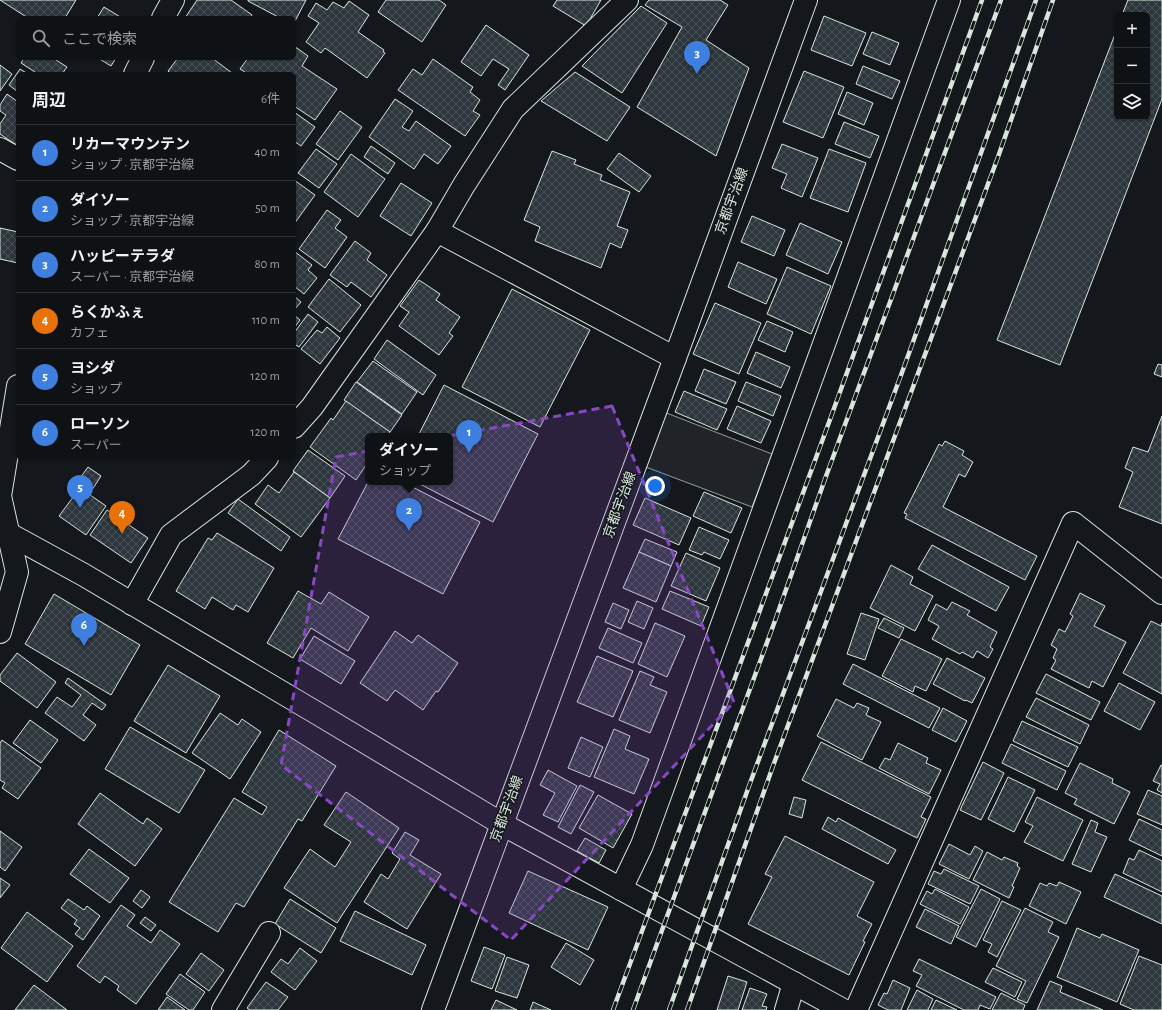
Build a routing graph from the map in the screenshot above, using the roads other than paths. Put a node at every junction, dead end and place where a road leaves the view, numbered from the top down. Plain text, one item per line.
1 (173, 0) edge
2 (627, 0) edge
3 (806, 0) edge
4 (949, 0) edge
5 (164, 16) edge
6 (142, 60) edge
7 (136, 72) edge
8 (0, 149) edge
9 (16, 158) edge
10 (437, 231) junction
11 (675, 358) junction
12 (16, 398) edge
13 (296, 425) edge
14 (264, 460) edge
15 (4, 532) edge
16 (1162, 593) edge
17 (132, 604) junction
18 (0, 632) edge
19 (502, 824) junction
20 (621, 889) junction
21 (269, 933) dead end
22 (794, 983) junction
23 (223, 1010) edge
24 (433, 1010) edge
25 (786, 1010) edge
26 (843, 1010) edge
27 (856, 1010) edge

1 - 5 street
2 - 10 street
3 - 11 street, 京都宇治線
4 - 20 street
6 - 7 street
8 - 9 street
10 - 11 street
10 - 13 street
11 - 19 street, 京都宇治線
12 - 15 street
14 - 17 street
15 - 17 street
15 - 18 street
16 - 27 street
17 - 19 street
19 - 20 street
19 - 24 street, 京都宇治線
20 - 22 street
21 - 23 street
22 - 25 street
22 - 26 street

